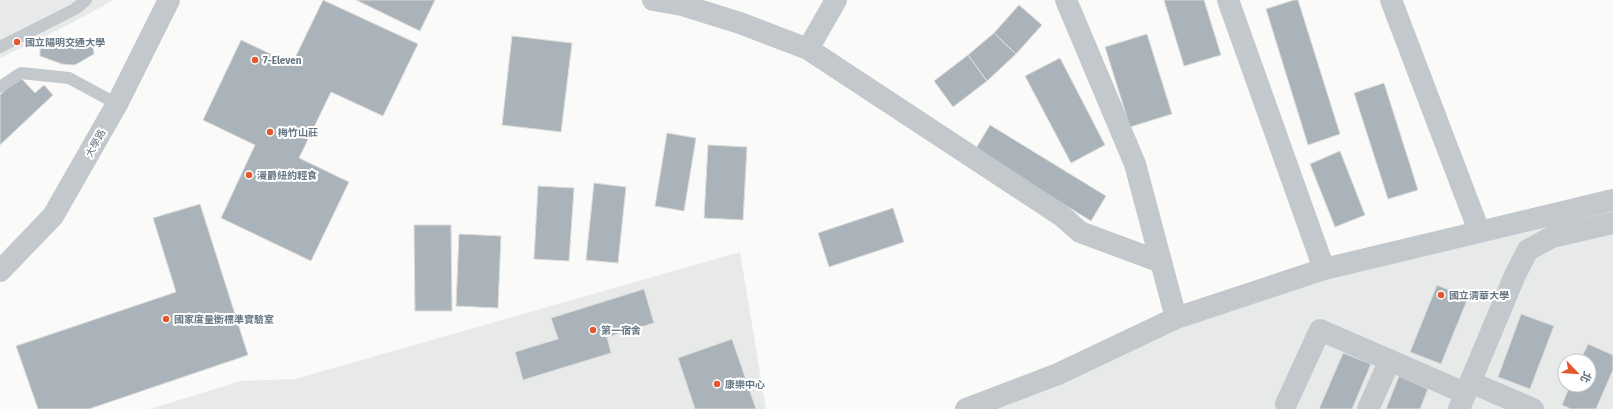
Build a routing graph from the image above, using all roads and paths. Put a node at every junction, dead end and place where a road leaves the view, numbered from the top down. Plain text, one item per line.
1 (86, 0) edge
2 (169, 0) edge
3 (653, 0) edge
4 (836, 0) edge
5 (1066, 0) edge
6 (1228, 0) edge
7 (1391, 0) edge
8 (683, 3) edge
9 (0, 47) edge
10 (808, 49) junction
11 (0, 87) edge
12 (117, 104) junction
13 (1613, 200) edge
14 (1613, 223) edge
15 (1479, 231) junction
16 (1161, 262) junction
17 (1324, 269) junction
18 (0, 271) edge
19 (1176, 318) junction
20 (1390, 360) junction
21 (1465, 394) edge
22 (1286, 404) dead end
23 (966, 409) edge
24 (1368, 409) edge
25 (1533, 409) edge

1 - 9 lane
2 - 12 street, 大學路
3 - 8 street
4 - 10 street
5 - 16 street
6 - 17 street
7 - 15 street
8 - 10 street
10 - 16 street
11 - 12 lane
12 - 18 street, 大學路
13 - 15 street
14 - 21 street
15 - 17 street
16 - 19 street
17 - 19 street
19 - 23 street
20 - 21 street
20 - 22 street
20 - 24 street
21 - 25 street

